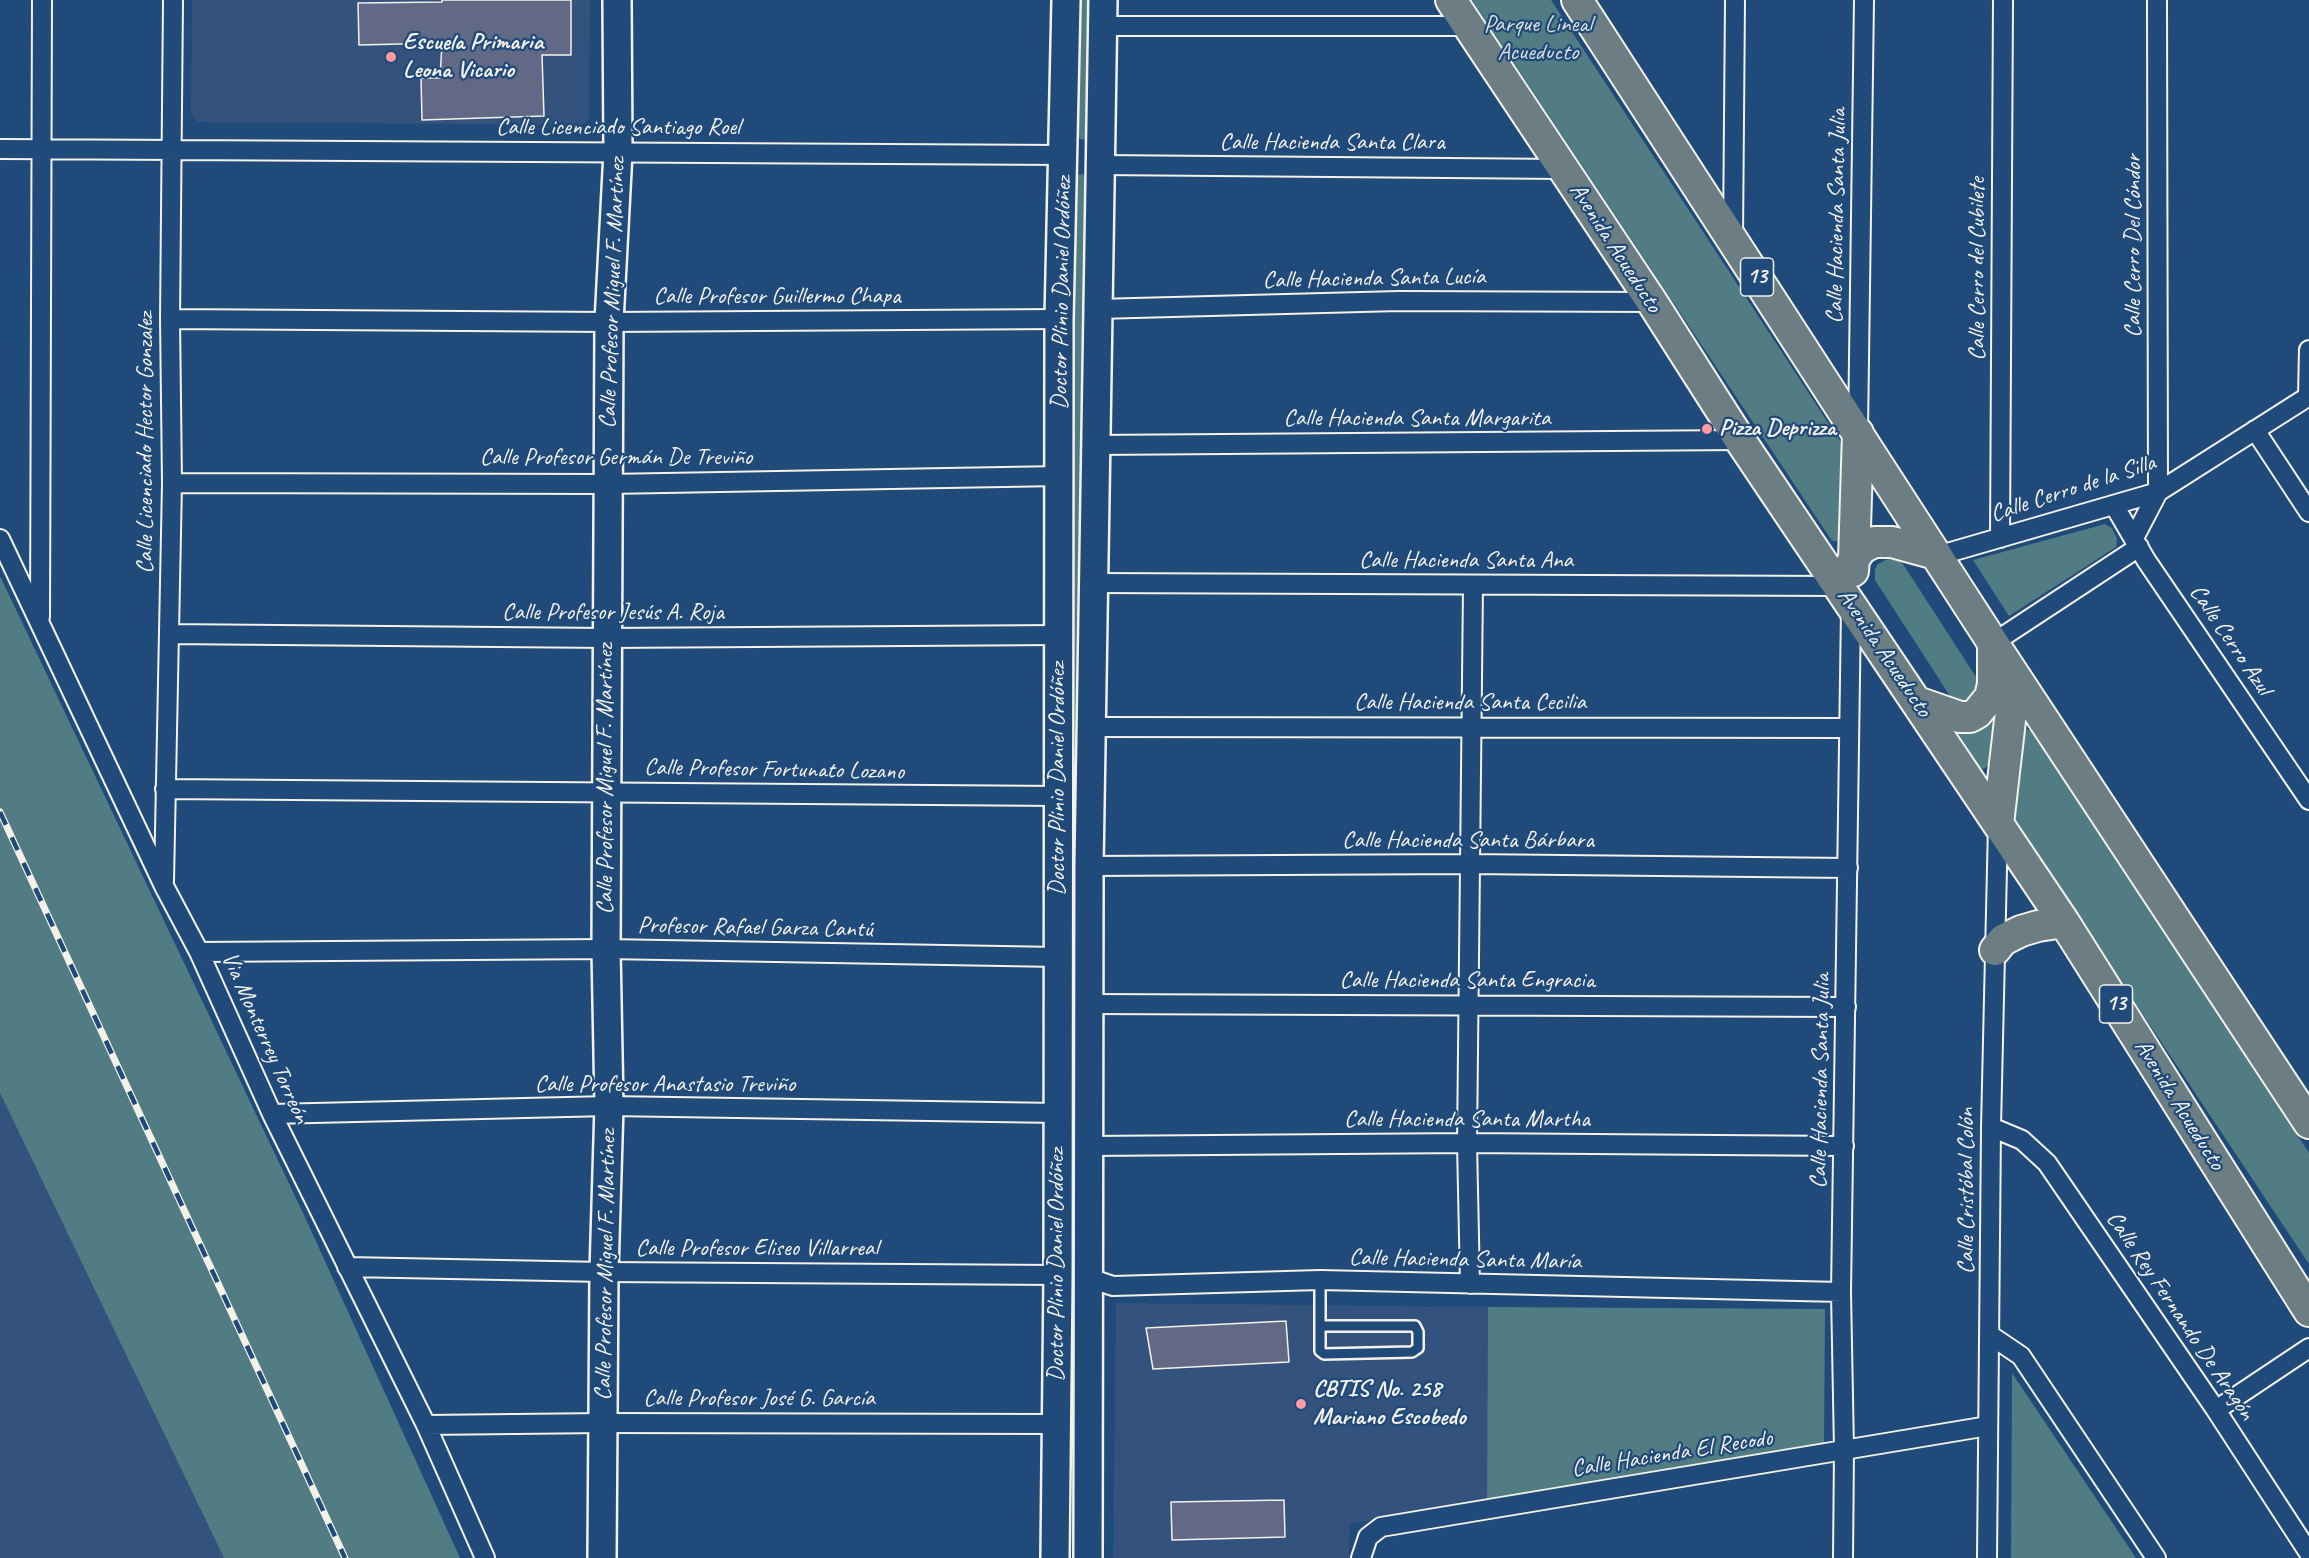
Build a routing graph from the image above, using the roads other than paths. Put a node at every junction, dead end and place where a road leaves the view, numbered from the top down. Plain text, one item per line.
1 (42, 0) edge
2 (173, 0) edge
3 (617, 0) edge
4 (1066, 0) edge
5 (1451, 0) edge
6 (1577, 0) edge
7 (1735, 0) edge
8 (1864, 0) edge
9 (2003, 0) edge
10 (2157, 0) edge
11 (1103, 13) edge
12 (1468, 26) junction
13 (0, 149) edge
14 (41, 149) junction
15 (171, 150) junction
16 (618, 152) junction
17 (1064, 155) junction
18 (1100, 165) junction
19 (1563, 169) junction
20 (1733, 240) junction
21 (1652, 302) junction
22 (1097, 309) junction
23 (1059, 319) junction
24 (170, 320) junction
25 (609, 322) junction
26 (2309, 350) edge
27 (2308, 396) edge
28 (2255, 430) junction
29 (1858, 433) junction
30 (1740, 440) junction
31 (1095, 445) junction
32 (1060, 476) junction
33 (172, 483) junction
34 (608, 483) junction
35 (2158, 492) junction
36 (2114, 505) junction
37 (2309, 512) edge
38 (2000, 538) junction
39 (0, 539) edge
40 (2136, 543) junction
41 (1936, 555) junction
42 (1854, 560) junction
43 (1093, 584) junction
44 (1473, 585) junction
45 (1845, 595) junction
46 (40, 621) junction
47 (169, 634) junction
48 (1058, 636) junction
49 (607, 638) junction
50 (1993, 643) junction
51 (2015, 677) junction
52 (1917, 702) junction
53 (1472, 726) junction
54 (1090, 727) junction
55 (1849, 728) junction
56 (165, 789) junction
57 (606, 792) junction
58 (1059, 796) junction
59 (2309, 800) edge
60 (1998, 824) junction
61 (1469, 864) junction
62 (1089, 866) junction
63 (1848, 868) junction
64 (164, 886) junction
65 (2064, 922) junction
66 (606, 949) junction
67 (1995, 950) junction
68 (199, 952) junction
69 (1058, 957) junction
70 (1088, 1004) junction
71 (1469, 1005) junction
72 (1846, 1007) junction
73 (609, 1106) junction
74 (1058, 1113) junction
75 (272, 1114) junction
76 (2309, 1123) edge
77 (1991, 1127) junction
78 (1467, 1143) junction
79 (1089, 1146) junction
80 (1844, 1146) junction
81 (347, 1267) junction
82 (604, 1272) junction
83 (1058, 1275) junction
84 (1089, 1278) junction
85 (1320, 1280) junction
86 (1470, 1284) junction
87 (1841, 1292) junction
88 (2306, 1301) edge
89 (1320, 1326) junction
90 (1990, 1335) junction
91 (2309, 1347) edge
92 (2216, 1410) junction
93 (603, 1423) junction
94 (1055, 1424) junction
95 (426, 1425) junction
96 (1988, 1426) junction
97 (1844, 1450) junction
98 (2309, 1553) edge
99 (485, 1558) edge
100 (603, 1558) edge
101 (1055, 1558) edge
102 (1088, 1558) edge
103 (1360, 1558) edge
104 (1843, 1558) edge
105 (1987, 1558) edge
106 (2156, 1558) edge

1 - 14 street
2 - 15 street, Calle Licenciado Hector Gonzalez
3 - 16 street, Calle Profesor Miguel F. Martínez
4 - 17 street, Doctor Plinio Daniel Ordóñez
5 - 12 main road, Avenida Acueducto / 13
6 - 20 main road, 13
7 - 20 street
8 - 29 street, Calle Hacienda Santa Julia
9 - 38 street, Calle Cerro del Cubilete
10 - 35 street, Calle Cerro Del Cóndor
11 - 12 street
11 - 18 street, Doctor Plinio Daniel Ordóñez
12 - 19 main road, Avenida Acueducto / 13
13 - 14 street, Calle Licenciado Santiago Roel
14 - 15 street, Calle Licenciado Santiago Roel
14 - 46 street
15 - 16 street, Calle Licenciado Santiago Roel
15 - 24 street, Calle Licenciado Hector Gonzalez
16 - 17 street, Calle Licenciado Santiago Roel
16 - 25 street, Calle Profesor Miguel F. Martínez
17 - 18 street
17 - 23 street, Doctor Plinio Daniel Ordóñez
18 - 19 street, Calle Hacienda Santa Clara
18 - 22 street, Doctor Plinio Daniel Ordóñez
19 - 21 main road, Avenida Acueducto / 13
20 - 29 main road, 13
21 - 22 street, Calle Hacienda Santa Lucía
21 - 30 main road, Avenida Acueducto / 13
22 - 31 street, Doctor Plinio Daniel Ordóñez
23 - 25 street, Calle Profesor Guillermo Chapa
23 - 32 street, Doctor Plinio Daniel Ordóñez
24 - 25 street, Calle Profesor Guillermo Chapa
24 - 33 street, Calle Licenciado Hector Gonzalez
25 - 34 street, Calle Profesor Miguel F. Martínez
26 - 27 street
27 - 28 street, Calle Cerro de la Silla
28 - 35 street, Calle Cerro de la Silla
28 - 37 street
29 - 41 main road, 13
29 - 42 main road
30 - 31 street, Calle Hacienda Santa Margarita
30 - 45 main road, Avenida Acueducto / 13
31 - 43 street, Doctor Plinio Daniel Ordóñez
32 - 34 street, Calle Profesor Germán De Treviño
32 - 48 street, Doctor Plinio Daniel Ordóñez
33 - 34 street, Calle Profesor Germán De Treviño
33 - 47 street, Calle Licenciado Hector Gonzalez
34 - 49 street, Calle Profesor Miguel F. Martínez
35 - 36 street, Calle Cerro de la Silla
35 - 40 street
36 - 38 street, Calle Cerro de la Silla
36 - 40 street, Calle Cerro Azul
38 - 41 street, Calle Cerro de la Silla
39 - 46 street, Via Monterrey Torreón
40 - 50 street
40 - 59 street, Calle Cerro Azul
41 - 42 main road
41 - 50 main road, 13
42 - 45 main road
43 - 44 street, Calle Hacienda Santa Ana
43 - 54 street, Doctor Plinio Daniel Ordóñez
44 - 45 street, Calle Hacienda Santa Ana
44 - 53 street
45 - 52 main road, Avenida Acueducto / 13
45 - 55 street, Calle Hacienda Santa Julia
46 - 64 street, Via Monterrey Torreón
47 - 49 street, Calle Profesor Jesús A. Roja
47 - 56 street, Calle Licenciado Hector Gonzalez
48 - 49 street, Calle Profesor Jesús A. Roja
48 - 58 street, Doctor Plinio Daniel Ordóñez
49 - 57 street, Calle Profesor Miguel F. Martínez
50 - 51 main road, 13
50 - 52 main road
51 - 60 main road
51 - 76 main road, 13
52 - 60 main road, Avenida Acueducto / 13
53 - 54 street, Calle Hacienda Santa Cecilia
53 - 55 street, Calle Hacienda Santa Cecilia
53 - 61 street
54 - 62 street, Doctor Plinio Daniel Ordóñez
55 - 63 street, Calle Hacienda Santa Julia
56 - 57 street, Calle Profesor Fortunato Lozano
56 - 64 street, Calle Licenciado Hector Gonzalez
57 - 58 street, Calle Profesor Fortunato Lozano
57 - 66 street, Calle Profesor Miguel F. Martínez
58 - 69 street, Doctor Plinio Daniel Ordóñez
60 - 65 main road, Avenida Acueducto / 13
60 - 67 street, Calle Cristóbal Colón
61 - 62 street, Calle Hacienda Santa Bárbara
61 - 63 street, Calle Hacienda Santa Bárbara
61 - 71 street
62 - 70 street, Doctor Plinio Daniel Ordóñez
63 - 72 street, Calle Hacienda Santa Julia
64 - 68 street, Via Monterrey Torreón
65 - 67 main road
65 - 88 main road, Avenida Acueducto / 13
66 - 68 street, Profesor Rafael Garza Cantú
66 - 69 street, Profesor Rafael Garza Cantú
66 - 73 street, Calle Profesor Miguel F. Martínez
67 - 77 street, Calle Cristóbal Colón
68 - 75 street, Via Monterrey Torreón
69 - 74 street, Doctor Plinio Daniel Ordóñez
70 - 71 street, Calle Hacienda Santa Engracia
70 - 79 street, Doctor Plinio Daniel Ordóñez
71 - 72 street, Calle Hacienda Santa Engracia
71 - 78 street
72 - 80 street, Calle Hacienda Santa Julia
73 - 74 street, Calle Profesor Anastasio Treviño
73 - 75 street, Calle Profesor Anastasio Treviño
73 - 82 street, Calle Profesor Miguel F. Martínez
74 - 83 street, Doctor Plinio Daniel Ordóñez
75 - 81 street, Via Monterrey Torreón
77 - 90 street, Calle Cristóbal Colón
77 - 92 street, Calle Rey Fernando De Aragón
78 - 79 street, Calle Hacienda Santa Martha
78 - 80 street, Calle Hacienda Santa Martha
78 - 86 street
79 - 84 street, Doctor Plinio Daniel Ordóñez
80 - 87 street, Calle Hacienda Santa Julia
81 - 82 street, Calle Profesor Eliseo Villarreal
81 - 95 street, Via Monterrey Torreón
82 - 83 street, Calle Profesor Eliseo Villarreal
82 - 93 street, Calle Profesor Miguel F. Martínez
83 - 84 street
83 - 94 street, Doctor Plinio Daniel Ordóñez
84 - 85 street, Calle Hacienda Santa María
84 - 102 street, Doctor Plinio Daniel Ordóñez
85 - 86 street, Calle Hacienda Santa María
85 - 89 lane
86 - 87 street, Calle Hacienda Santa María
87 - 97 street, Calle Hacienda Santa Julia
89 - 89 lane
90 - 96 street, Calle Cristóbal Colón
90 - 106 street
91 - 92 street
92 - 98 street, Calle Rey Fernando De Aragón
93 - 94 street, Calle Profesor José G. García
93 - 95 street, Calle Profesor José G. García
93 - 100 street, Calle Profesor Miguel F. Martínez
94 - 101 street, Doctor Plinio Daniel Ordóñez
95 - 99 street, Via Monterrey Torreón
96 - 97 street, Calle Hacienda El Recodo
96 - 105 street, Calle Cristóbal Colón
97 - 103 street, Calle Hacienda El Recodo
97 - 104 street, Calle Hacienda Santa Julia

